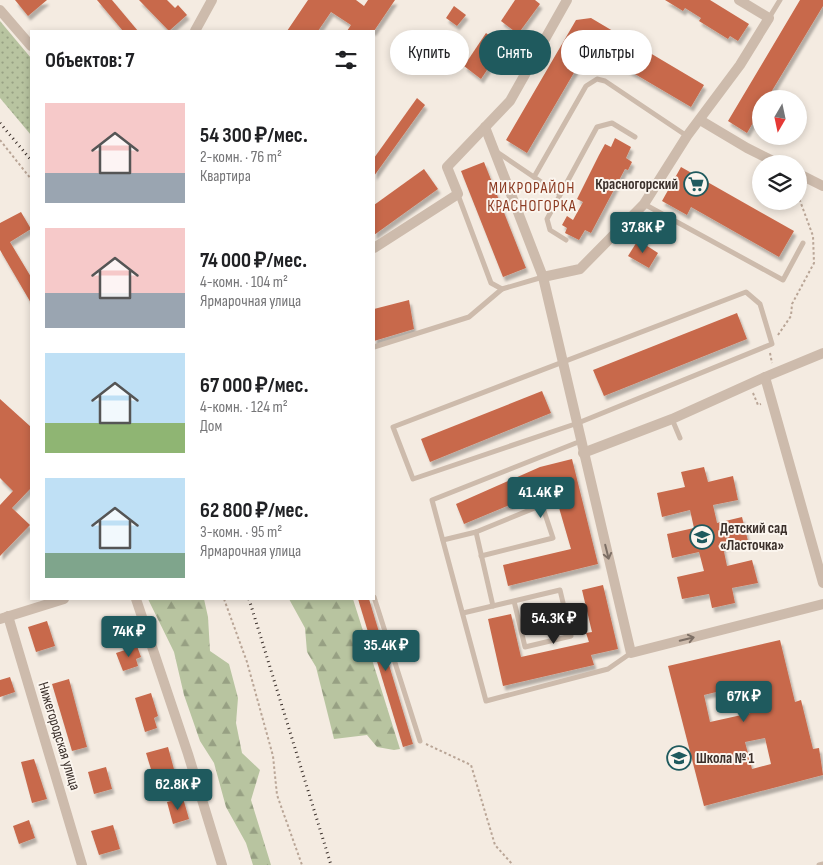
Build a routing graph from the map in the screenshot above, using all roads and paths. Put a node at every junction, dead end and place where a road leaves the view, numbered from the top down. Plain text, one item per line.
1 (212, 0) edge
2 (567, 0) edge
3 (738, 0) edge
4 (780, 0) edge
5 (0, 10) edge
6 (769, 18) junction
7 (197, 30) edge
8 (30, 45) edge
9 (700, 120) junction
10 (485, 127) junction
11 (687, 136) junction
12 (635, 137) dead end
13 (0, 140) edge
14 (494, 150) junction
15 (761, 155) edge
16 (534, 177) junction
17 (30, 178) edge
18 (807, 178) edge
19 (823, 186) edge
20 (458, 194) junction
21 (559, 194) junction
22 (644, 204) junction
23 (803, 210) edge
24 (566, 240) dead end
25 (804, 243) dead end
26 (375, 247) edge
27 (543, 277) junction
28 (502, 289) junction
29 (772, 344) junction
30 (375, 347) edge
31 (823, 353) edge
32 (565, 361) junction
33 (770, 376) junction
34 (672, 419) junction
35 (578, 423) junction
36 (680, 438) dead end
37 (581, 442) junction
38 (583, 453) junction
39 (476, 532) junction
40 (443, 540) junction
41 (481, 556) junction
42 (823, 583) edge
43 (61, 600) edge
44 (136, 600) edge
45 (224, 600) edge
46 (375, 600) edge
47 (514, 601) junction
48 (823, 604) edge
49 (493, 606) junction
50 (463, 613) junction
51 (4, 618) edge
52 (631, 653) junction
53 (420, 741) joint
54 (823, 864) edge
55 (82, 865) edge
56 (222, 865) edge
57 (302, 865) edge
58 (513, 865) edge
59 (819, 865) edge

1 - 7 street
2 - 10 street
3 - 6 street
4 - 6 lane
5 - 8 street
6 - 9 street
9 - 11 street
9 - 15 street
10 - 14 street
10 - 20 street
11 - 16 lane
11 - 22 street
12 - 21 lane
13 - 17 path
14 - 16 lane
14 - 27 street
16 - 21 lane
18 - 19 street
20 - 26 street
20 - 28 lane
21 - 24 lane
22 - 25 lane
22 - 27 street
23 - 29 path
27 - 28 lane
27 - 32 street
28 - 30 lane
29 - 32 lane
29 - 33 path
29 - 35 lane
31 - 33 street
32 - 35 street
32 - 35 lane
33 - 34 street
33 - 42 street
34 - 36 lane
34 - 38 street
35 - 37 street
37 - 38 street
37 - 40 lane
38 -> 52 street
39 - 40 lane
39 - 41 lane
39 - 41 lane
40 - 50 lane
41 - 49 lane
43 - 51 street
44 - 56 street
45 - 57 path
46 - 53 lane
47 - 47 lane
47 - 49 lane
52 -> 48 street
49 - 50 lane
50 - 52 lane
51 - 55 street, Нижегородская улица
53 - 58 path
54 - 59 lane

